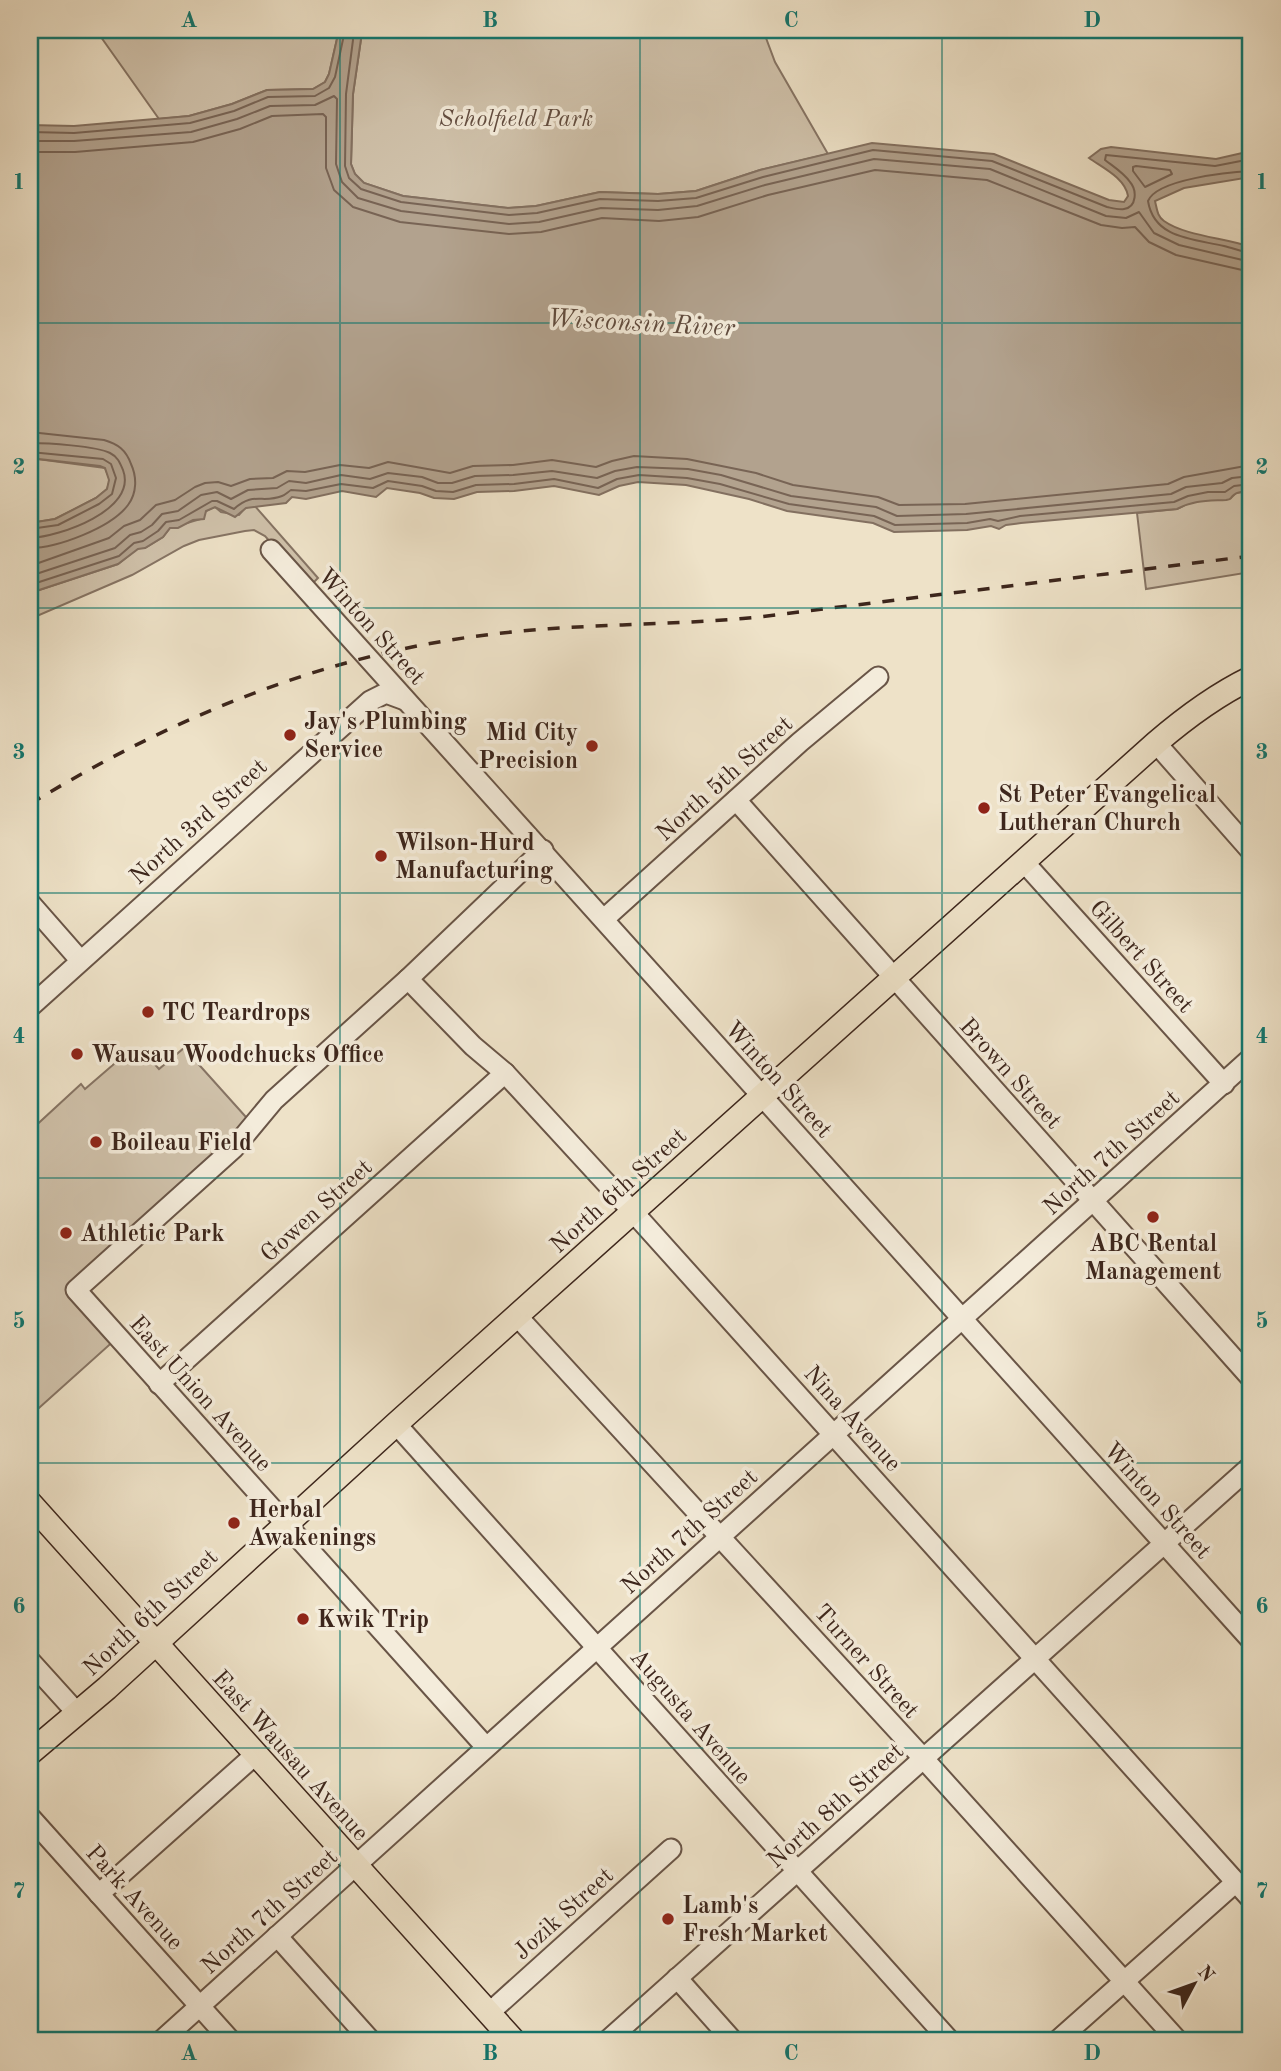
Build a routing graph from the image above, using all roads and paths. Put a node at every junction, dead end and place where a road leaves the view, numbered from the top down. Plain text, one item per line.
1 (271, 550) dead end
2 (878, 677) dead end
3 (1251, 678) edge
4 (407, 701) junction
5 (1156, 743) junction
6 (736, 800) junction
7 (543, 850) junction
8 (1251, 851) edge
9 (1023, 861) junction
10 (30, 903) edge
11 (604, 919) junction
12 (80, 960) junction
13 (408, 979) junction
14 (893, 979) junction
15 (30, 1007) edge
16 (1251, 1058) edge
17 (505, 1073) junction
18 (1224, 1083) junction
19 (762, 1096) junction
20 (1094, 1201) junction
21 (633, 1212) junction
22 (517, 1316) junction
23 (962, 1319) junction
24 (1251, 1378) edge
25 (159, 1384) junction
26 (396, 1424) junction
27 (834, 1434) junction
28 (1251, 1466) edge
29 (30, 1503) edge
30 (30, 1510) edge
31 (285, 1525) junction
32 (720, 1535) junction
33 (60, 1538) junction
34 (1164, 1544) junction
35 (111, 1595) junction
36 (1251, 1640) edge
37 (156, 1643) junction
38 (597, 1646) junction
39 (1035, 1658) junction
40 (30, 1661) edge
41 (78, 1714) junction
42 (486, 1747) junction
43 (30, 1753) edge
44 (256, 1754) junction
45 (923, 1758) junction
46 (30, 1817) edge
47 (671, 1849) dead end
48 (356, 1865) junction
49 (797, 1872) junction
50 (1236, 1882) junction
51 (99, 1894) junction
52 (1251, 1899) edge
53 (277, 1936) junction
54 (677, 1978) junction
55 (1123, 1981) junction
56 (200, 2006) junction
57 (489, 2014) junction
58 (161, 2041) edge
59 (232, 2041) edge
60 (371, 2041) edge
61 (514, 2041) edge
62 (607, 2041) edge
63 (733, 2041) edge
64 (950, 2041) edge
65 (1057, 2041) edge
66 (1178, 2041) edge

1 - 4 street, Winton Street
2 - 6 street, North 5th Street
3 - 5 main road, North 6th Street
4 - 7 street, Winton Street
4 - 12 street, North 3rd Street
5 - 8 street
5 - 9 main road, North 6th Street
6 - 11 street, North 5th Street
6 - 14 street, Brown Street
7 - 11 street, Winton Street
7 - 13 street
9 - 14 main road, North 6th Street
9 - 18 street, Gilbert Street
10 - 12 street
11 - 19 street, Winton Street
12 - 15 street, North 3rd Street
13 - 17 street, Nina Avenue
13 - 25 street, East Union Avenue
14 - 19 main road, North 6th Street
14 - 20 street, Brown Street
16 - 18 street, North 7th Street
17 - 21 street, Nina Avenue
17 - 25 street, Gowen Street
18 - 20 street, North 7th Street
19 - 21 main road, North 6th Street
19 - 23 street, Winton Street
20 - 23 street, North 7th Street
20 - 24 street, Brown Street
21 - 22 main road, North 6th Street
21 - 27 street, Nina Avenue
22 - 26 main road, North 6th Street
22 - 32 street, Turner Street
23 - 27 street, North 7th Street
23 - 34 street, Winton Street
25 - 31 street, East Union Avenue
26 - 31 main road, North 6th Street
26 - 38 street, Augusta Avenue
27 - 32 street, North 7th Street
27 - 39 street, Nina Avenue
28 - 34 street, North 8th Street
29 - 33 main road, East Wausau Avenue
30 - 33 main road
31 - 37 main road, North 6th Street
31 - 42 street, East Union Avenue
32 - 38 street, North 7th Street
32 - 45 street, Turner Street
33 - 35 main road, East Wausau Avenue
34 - 36 street, Winton Street
34 - 39 street, North 8th Street
35 - 37 main road, East Wausau Avenue
35 - 41 main road
37 - 41 main road, North 6th Street
37 - 44 main road, East Wausau Avenue
38 - 42 street, North 7th Street
38 - 49 street, Augusta Avenue
39 - 45 street, North 8th Street
39 - 50 street, Nina Avenue
40 - 41 street
41 - 43 main road, North 6th Street
42 - 48 street, North 7th Street
44 - 48 main road, East Wausau Avenue
44 - 51 street
45 - 49 street, North 8th Street
45 - 55 street, Turner Street
46 - 51 street, Park Avenue
47 - 57 street, Jozik Street
48 - 53 street, North 7th Street
48 - 57 main road, East Wausau Avenue
49 - 54 street, North 8th Street
49 - 64 street, Augusta Avenue
50 - 52 street, Nina Avenue
50 - 55 street
51 - 56 street, Park Avenue
53 - 56 street, North 7th Street
53 - 60 street
54 - 62 street, North 8th Street
54 - 63 street
55 - 65 street
55 - 66 street, Turner Street
56 - 58 street, North 7th Street
56 - 59 street, Park Avenue
57 - 61 main road, East Wausau Avenue

